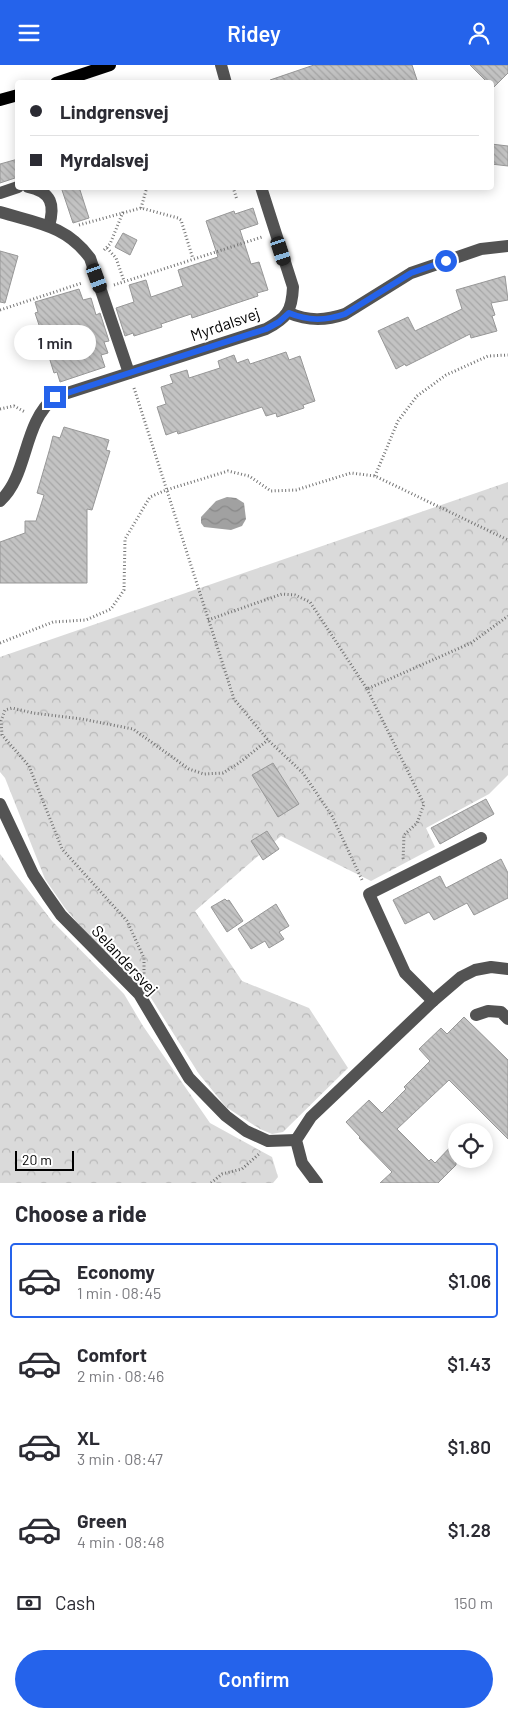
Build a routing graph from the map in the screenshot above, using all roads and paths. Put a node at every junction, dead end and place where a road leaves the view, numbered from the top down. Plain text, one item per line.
1 (110, 65) edge
2 (220, 65) edge
3 (65, 80) edge
4 (225, 80) edge
5 (15, 96) edge
6 (0, 100) edge
7 (15, 188) edge
8 (38, 190) edge
9 (146, 190) edge
10 (234, 190) edge
11 (262, 190) edge
12 (0, 193) edge
13 (237, 200) dead end
14 (140, 208) junction
15 (0, 212) edge
16 (123, 212) junction
17 (49, 226) junction
18 (276, 233) junction
19 (67, 234) junction
20 (508, 246) edge
21 (107, 248) junction
22 (90, 258) junction
23 (193, 259) junction
24 (124, 281) junction
25 (99, 283) junction
26 (0, 310) edge
27 (289, 313) junction
28 (508, 355) edge
29 (129, 373) junction
30 (0, 409) edge
31 (36, 421) junction
32 (375, 476) junction
33 (166, 490) junction
34 (0, 501) edge
35 (508, 540) edge
36 (508, 616) edge
37 (208, 620) junction
38 (0, 643) edge
39 (367, 689) junction
40 (268, 741) junction
41 (0, 804) edge
42 (482, 838) dead end
43 (404, 876) junction
44 (369, 894) junction
45 (508, 969) edge
46 (139, 994) junction
47 (433, 1001) junction
48 (476, 1015) dead end
49 (508, 1019) edge
50 (296, 1140) junction
51 (268, 1141) junction
52 (211, 1183) edge
53 (317, 1183) edge

1 - 3 main road
2 - 4 street
5 - 6 main road
7 - 12 street
8 - 17 street
9 - 14 path
10 - 13 path
11 - 18 street
14 - 16 path
14 - 23 path
15 - 17 street
16 - 19 path
16 - 21 path
17 - 19 street
18 - 23 path
18 - 27 street
19 - 22 street
20 - 27 street
21 - 22 path
21 - 24 path
22 - 25 street
23 - 24 path
24 - 25 path
25 - 26 path
25 - 29 street
27 - 29 street, Myrdalsvej
28 - 32 path
29 - 31 street, Myrdalsvej
29 - 33 path
30 - 31 path
31 - 34 street, Myrdalsvej
32 - 33 path
32 - 35 path
33 - 37 path
33 - 38 path
36 - 39 path
37 - 39 path
37 - 40 path
39 - 43 path
40 - 44 path
40 - 46 path
41 - 46 street, Selandersvej
42 - 43 street
43 - 44 street
44 - 47 street
45 - 47 street
46 - 51 street, Selandersvej
47 - 50 street
48 - 49 street
50 - 51 street, Selandersvej
50 - 53 street
51 - 52 path

